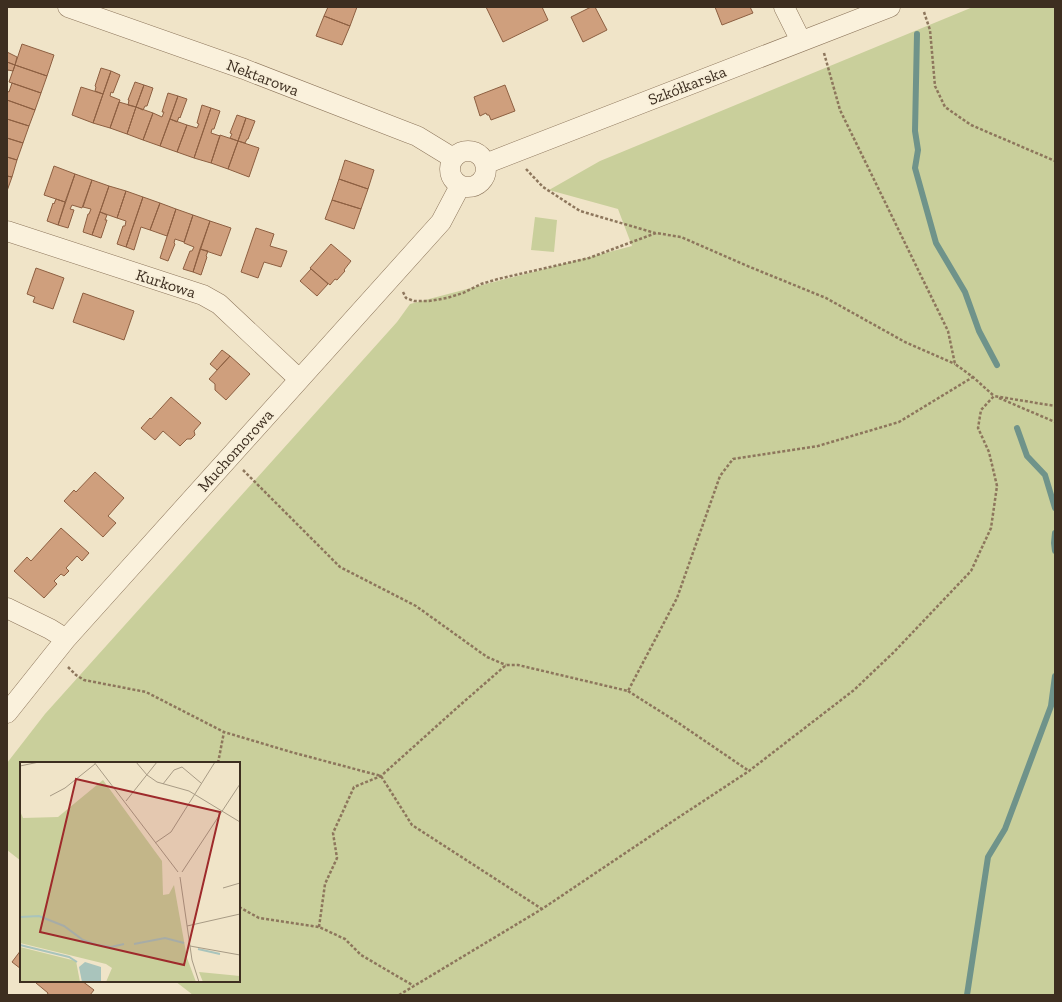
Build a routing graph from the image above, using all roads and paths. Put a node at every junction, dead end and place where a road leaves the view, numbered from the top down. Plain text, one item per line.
1 (68, 7) edge
2 (784, 7) edge
3 (890, 7) edge
4 (924, 12) dead end
5 (801, 41) junction
6 (824, 52) dead end
7 (453, 158) junction
8 (1055, 161) edge
9 (486, 164) junction
10 (526, 168) dead end
11 (460, 186) junction
12 (7, 231) edge
13 (656, 233) junction
14 (403, 291) dead end
15 (955, 364) junction
16 (973, 377) junction
17 (299, 379) junction
18 (994, 396) junction
19 (1055, 401) edge
20 (1054, 406) edge
21 (1055, 422) edge
22 (240, 467) dead end
23 (7, 608) edge
24 (66, 639) junction
25 (65, 664) dead end
26 (506, 666) junction
27 (628, 691) junction
28 (7, 713) edge
29 (224, 732) junction
30 (218, 762) edge
31 (749, 771) junction
32 (381, 776) junction
33 (240, 908) edge
34 (542, 909) junction
35 (319, 927) junction
36 (414, 986) junction
37 (399, 995) edge

1 - 7 street, Nektarowa
2 - 5 street
3 - 5 street, Szkółkarska
4 - 8 path
5 - 9 street, Szkółkarska
6 - 15 path
7 - 9 street
7 - 11 street
9 - 11 street
10 - 13 path
11 - 17 street, Muchomorowa
12 - 17 street, Kurkowa
13 - 14 path
13 - 15 path
15 - 16 path
16 - 18 path
16 - 27 path
17 - 24 street, Muchomorowa
18 - 20 path
18 - 21 path
18 - 31 path
19 - 20 path
22 - 26 path
23 - 24 street
24 - 28 street, Muchomorowa
25 - 29 path
26 - 27 path
26 - 32 path
27 - 31 path
29 - 30 path
29 - 32 path
31 - 34 path
32 - 34 path
32 - 35 path
33 - 35 path
34 - 36 path
35 - 36 path
36 - 37 path

